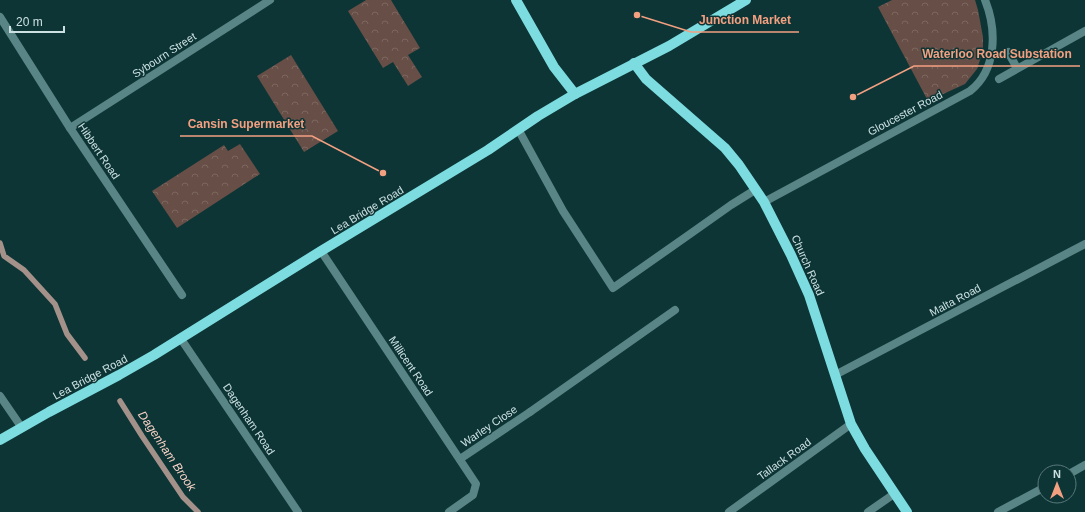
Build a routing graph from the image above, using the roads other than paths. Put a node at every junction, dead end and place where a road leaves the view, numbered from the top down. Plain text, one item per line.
1 (270, 0) edge
2 (516, 0) edge
3 (746, 0) edge
4 (985, 0) edge
5 (0, 17) edge
6 (1085, 32) edge
7 (1008, 52) dead end
8 (634, 63) junction
9 (1016, 68) junction
10 (999, 79) dead end
11 (575, 94) junction
12 (70, 128) junction
13 (518, 129) junction
14 (755, 190) junction
15 (764, 202) junction
16 (1085, 244) edge
17 (321, 251) junction
18 (182, 295) dead end
19 (675, 310) dead end
20 (181, 339) junction
21 (835, 375) junction
22 (0, 396) edge
23 (851, 424) junction
24 (22, 428) junction
25 (0, 440) edge
26 (460, 459) junction
27 (1037, 491) edge
28 (894, 494) junction
29 (298, 512) edge
30 (449, 512) edge
31 (729, 512) edge
32 (868, 512) edge
33 (907, 512) edge
34 (998, 512) edge

1 - 12 street, Sybourn Street
2 - 11 main road
3 - 8 main road, Lea Bridge Road
4 - 15 street, Gloucester Road
5 - 12 street, Hibbert Road
6 - 9 street
7 - 9 street
8 - 11 main road, Lea Bridge Road
8 - 14 main road, Church Road
9 - 10 street
11 - 13 main road, Lea Bridge Road
12 - 18 street, Hibbert Road
13 - 14 street
13 - 17 main road, Lea Bridge Road
14 - 15 main road, Church Road
15 - 21 main road, Church Road
16 - 21 street, Malta Road
17 - 20 main road, Lea Bridge Road
17 - 26 street, Millicent Road
19 - 26 street, Warley Close
20 - 24 main road, Lea Bridge Road
20 - 29 street, Dagenham Road
21 - 23 main road, Church Road
22 - 24 street
23 - 28 main road, Church Road
23 - 31 street, Tallack Road
24 - 25 main road, Lea Bridge Road
26 - 30 street, Millicent Road
27 - 34 street
28 - 32 street
28 - 33 main road, Church Road

